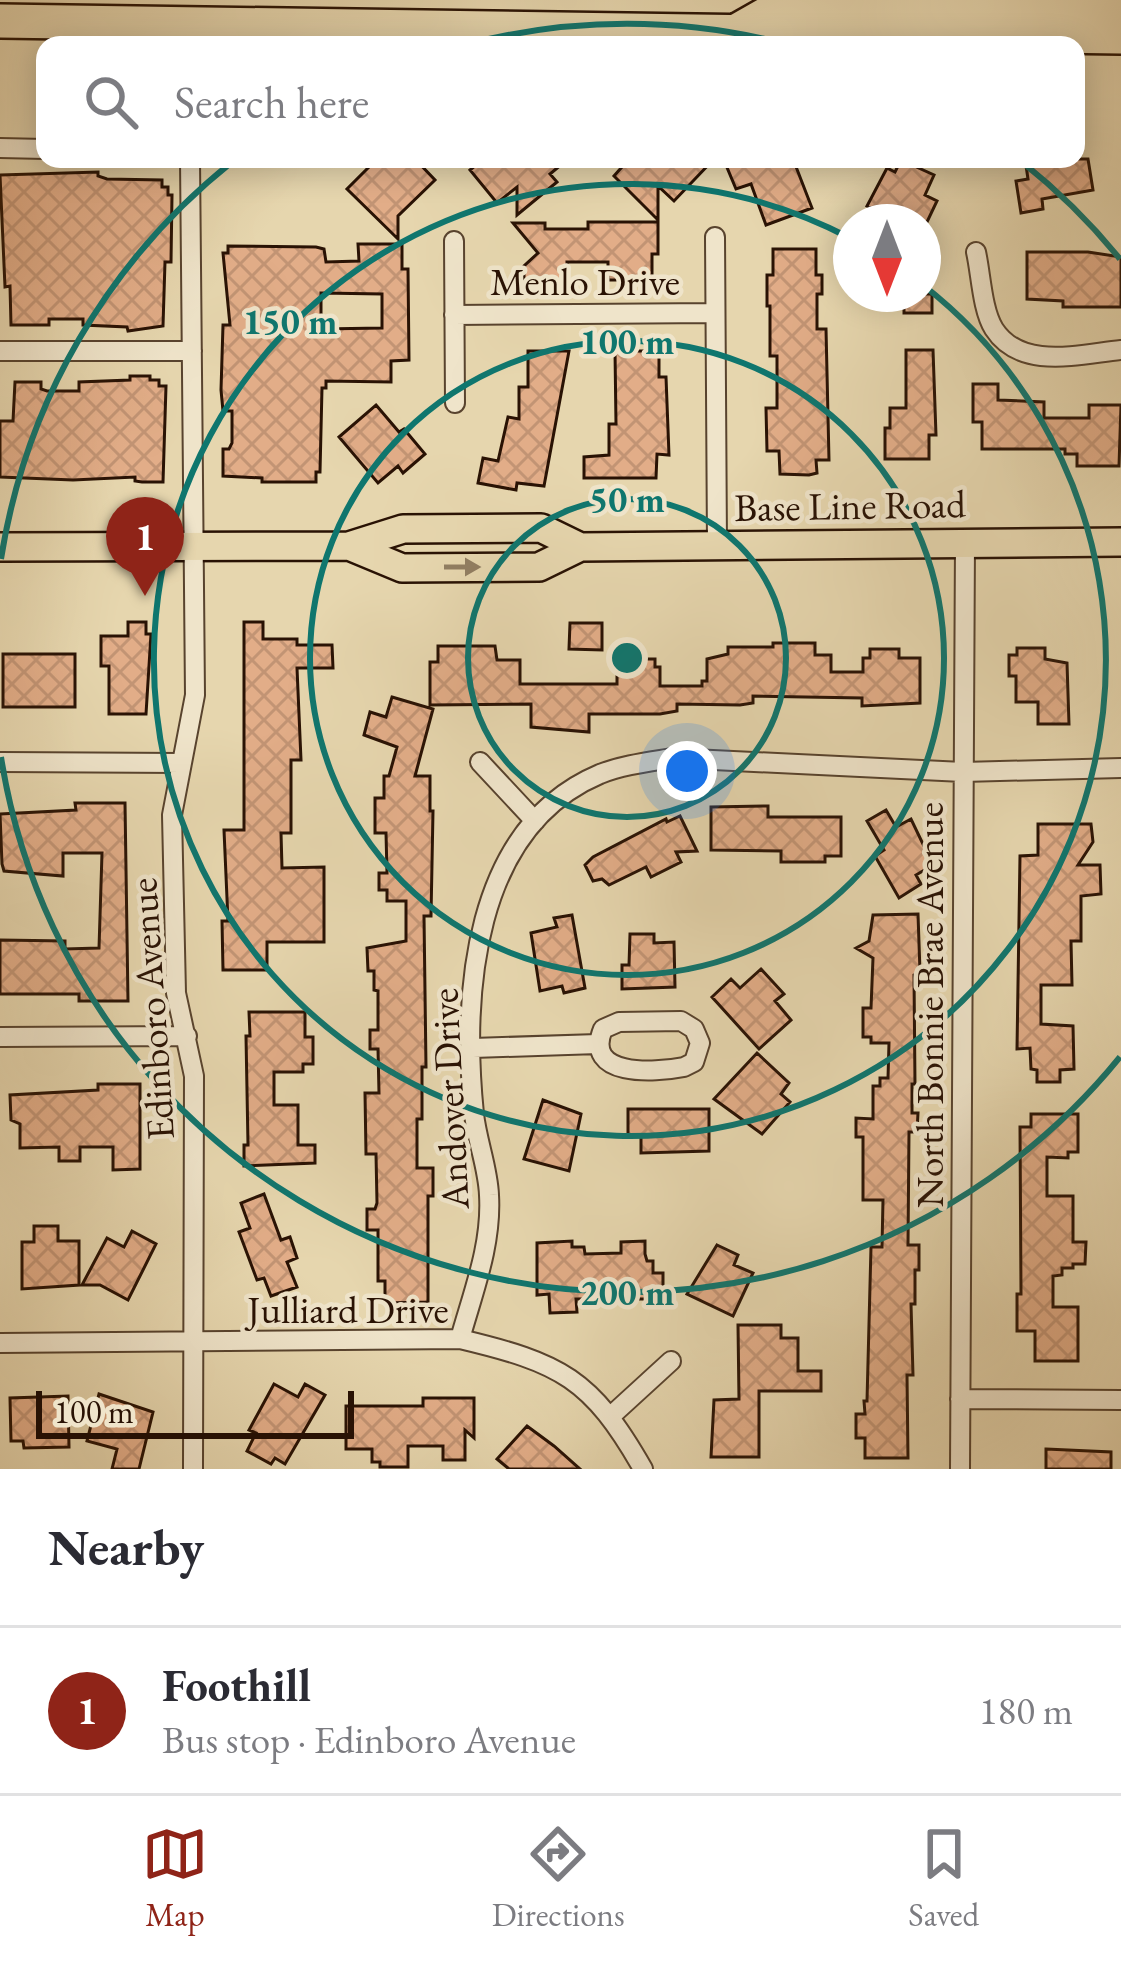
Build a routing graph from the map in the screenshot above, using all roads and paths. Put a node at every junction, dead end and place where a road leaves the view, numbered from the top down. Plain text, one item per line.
1 (1121, 10) edge
2 (0, 21) edge
3 (734, 32) junction
4 (1044, 36) edge
5 (1085, 37) edge
6 (1121, 37) edge
7 (0, 148) edge
8 (36, 149) edge
9 (190, 168) edge
10 (716, 237) dead end
11 (454, 241) dead end
12 (976, 252) dead end
13 (716, 313) junction
14 (454, 315) junction
15 (1121, 350) edge
16 (0, 351) edge
17 (192, 351) junction
18 (455, 403) dead end
19 (965, 542) junction
20 (1121, 542) edge
21 (717, 545) junction
22 (349, 546) junction
23 (580, 547) junction
24 (0, 548) edge
25 (191, 548) junction
26 (0, 762) edge
27 (480, 762) dead end
28 (182, 763) junction
29 (1121, 768) edge
30 (963, 772) junction
31 (536, 821) junction
32 (188, 1036) junction
33 (0, 1037) edge
34 (598, 1044) junction
35 (472, 1048) junction
36 (460, 1340) junction
37 (0, 1342) edge
38 (196, 1343) junction
39 (671, 1360) dead end
40 (960, 1399) junction
41 (1121, 1400) edge
42 (612, 1415) junction
43 (193, 1469) edge
44 (644, 1469) edge
45 (960, 1469) edge

1 - 3 highway
2 - 3 highway
3 - 4 highway
5 - 6 highway
7 - 8 street
9 - 17 street, Edinboro Avenue
10 - 13 street
11 - 14 street
12 - 15 street
13 - 14 street, Menlo Drive
13 - 21 street
14 - 18 street
16 - 17 street
17 - 25 street, Edinboro Avenue
19 - 20 main road, Base Line Road
19 - 21 main road, Base Line Road
19 - 30 street, North Bonnie Brae Avenue
21 - 23 main road, Base Line Road
22 - 23 main road, Base Line Road
22 -> 23 main road, Base Line Road
22 - 25 main road, Base Line Road
24 - 25 main road, Base Line Road
25 - 28 street, Edinboro Avenue
26 - 28 street
27 - 31 street
28 - 32 street, Edinboro Avenue
29 - 30 street, Andover Drive
30 - 31 street, Andover Drive
30 - 40 street, North Bonnie Brae Avenue
31 - 35 street, Andover Drive
32 - 33 street
32 - 38 street, Edinboro Avenue
34 - 34 street
34 - 35 street
35 - 36 street, Andover Drive
36 - 38 street, Julliard Drive
36 - 42 street, Julliard Drive
37 - 38 street, Julliard Drive
38 - 43 street, Edinboro Avenue
39 - 42 street
40 - 41 street
40 - 45 street, North Bonnie Brae Avenue
42 - 44 street, Julliard Drive

